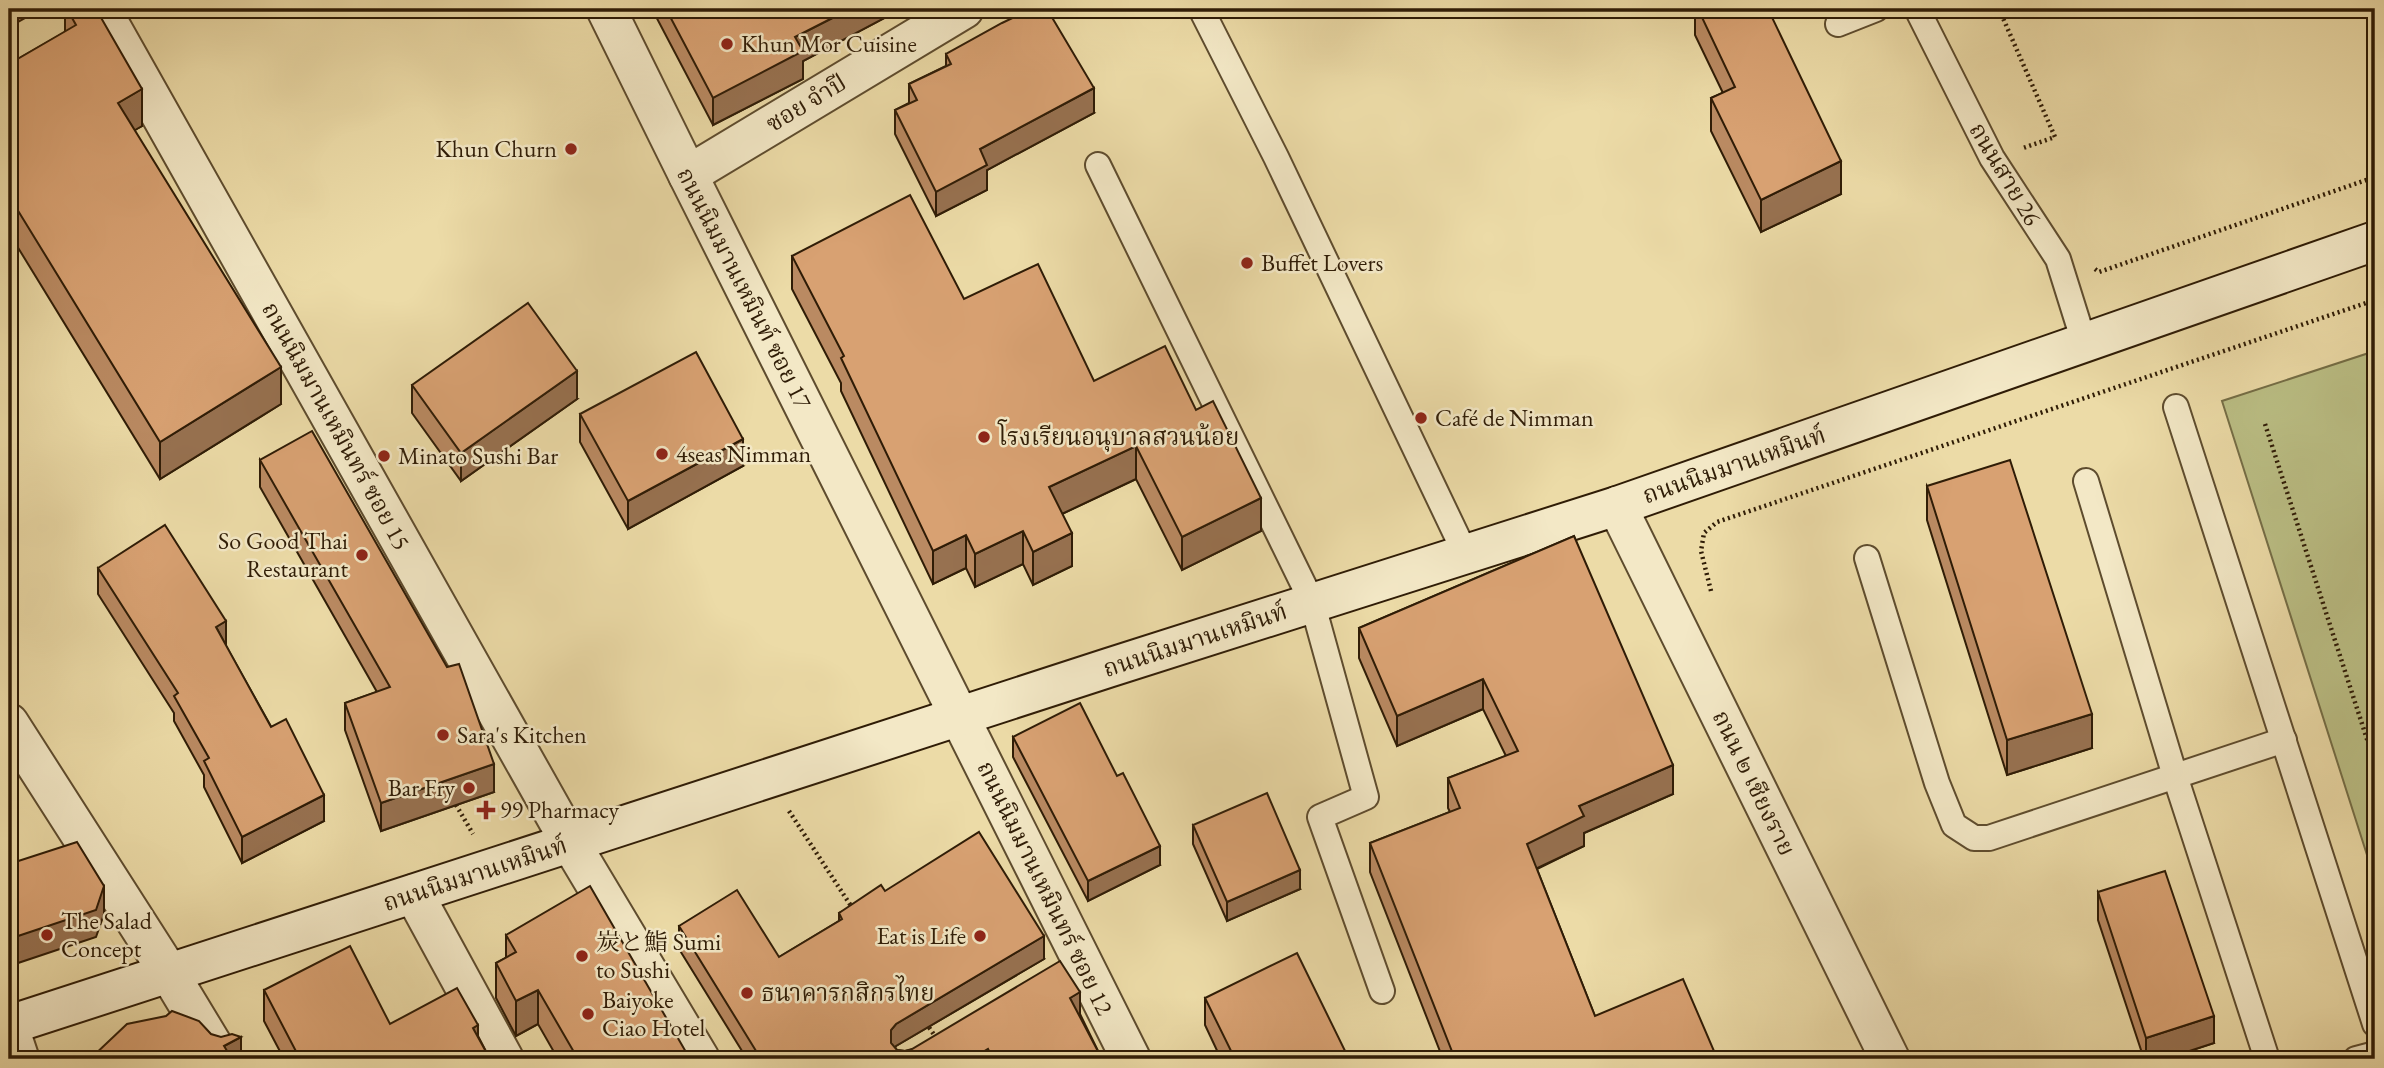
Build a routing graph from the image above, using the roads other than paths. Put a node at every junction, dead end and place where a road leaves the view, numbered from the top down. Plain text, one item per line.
1 (101, 9) edge
2 (606, 9) edge
3 (964, 9) edge
4 (1201, 9) edge
5 (1876, 9) edge
6 (1917, 9) edge
7 (920, 20) edge
8 (1838, 24) dead end
9 (1098, 165) dead end
10 (688, 175) junction
11 (2375, 241) edge
12 (2084, 342) junction
13 (2176, 407) dead end
14 (2085, 481) dead end
15 (1617, 506) junction
16 (1465, 553) junction
17 (1867, 558) dead end
18 (1312, 603) junction
19 (960, 716) junction
20 (9, 723) edge
21 (2284, 740) junction
22 (2175, 776) junction
23 (570, 842) junction
24 (414, 894) junction
25 (169, 973) junction
26 (1382, 991) dead end
27 (12, 1024) edge
28 (2375, 1024) edge
29 (2375, 1054) edge
30 (27, 1059) edge
31 (221, 1059) edge
32 (504, 1059) edge
33 (700, 1059) edge
34 (1131, 1059) edge
35 (1890, 1059) edge
36 (2267, 1059) edge
37 (2356, 1059) edge

1 - 23 street, ถนนนิมมานเหมินทร์ ซอย 15
2 - 10 street, ถนนนิมมานเหมินท์ ซอย 17
3 - 7 street, ซอย จำปี
4 - 16 lane
5 - 8 lane
6 - 12 lane, ถนนสาย 26
7 - 10 street, ซอย จำปี
9 - 18 lane
10 - 19 street, ถนนนิมมานเหมินท์ ซอย 17
11 - 12 street, ถนนนิมมานเหมินท์
12 - 15 street, ถนนนิมมานเหมินท์
13 - 21 lane
14 - 22 lane
15 - 16 street, ถนนนิมมานเหมินท์
15 - 35 street, ถนน ๒ เชียงราย
16 - 18 street, ถนนนิมมานเหมินท์
17 - 22 lane
18 - 19 street, ถนนนิมมานเหมินท์
18 - 26 lane
19 - 23 street, ถนนนิมมานเหมินท์
19 - 34 street, ถนนนิมมานเหมินทร์ ซอย 12
20 - 25 street
21 - 22 lane
21 - 28 lane
22 - 36 lane
23 - 24 street, ถนนนิมมานเหมินท์
23 - 33 street, ถนนนิมมานเหมินทร์ ซอย 15
24 - 25 street, ถนนนิมมานเหมินท์
24 - 32 street
25 - 27 street, ถนนนิมมานเหมินท์
25 - 31 street
27 - 30 lane
29 - 37 lane

